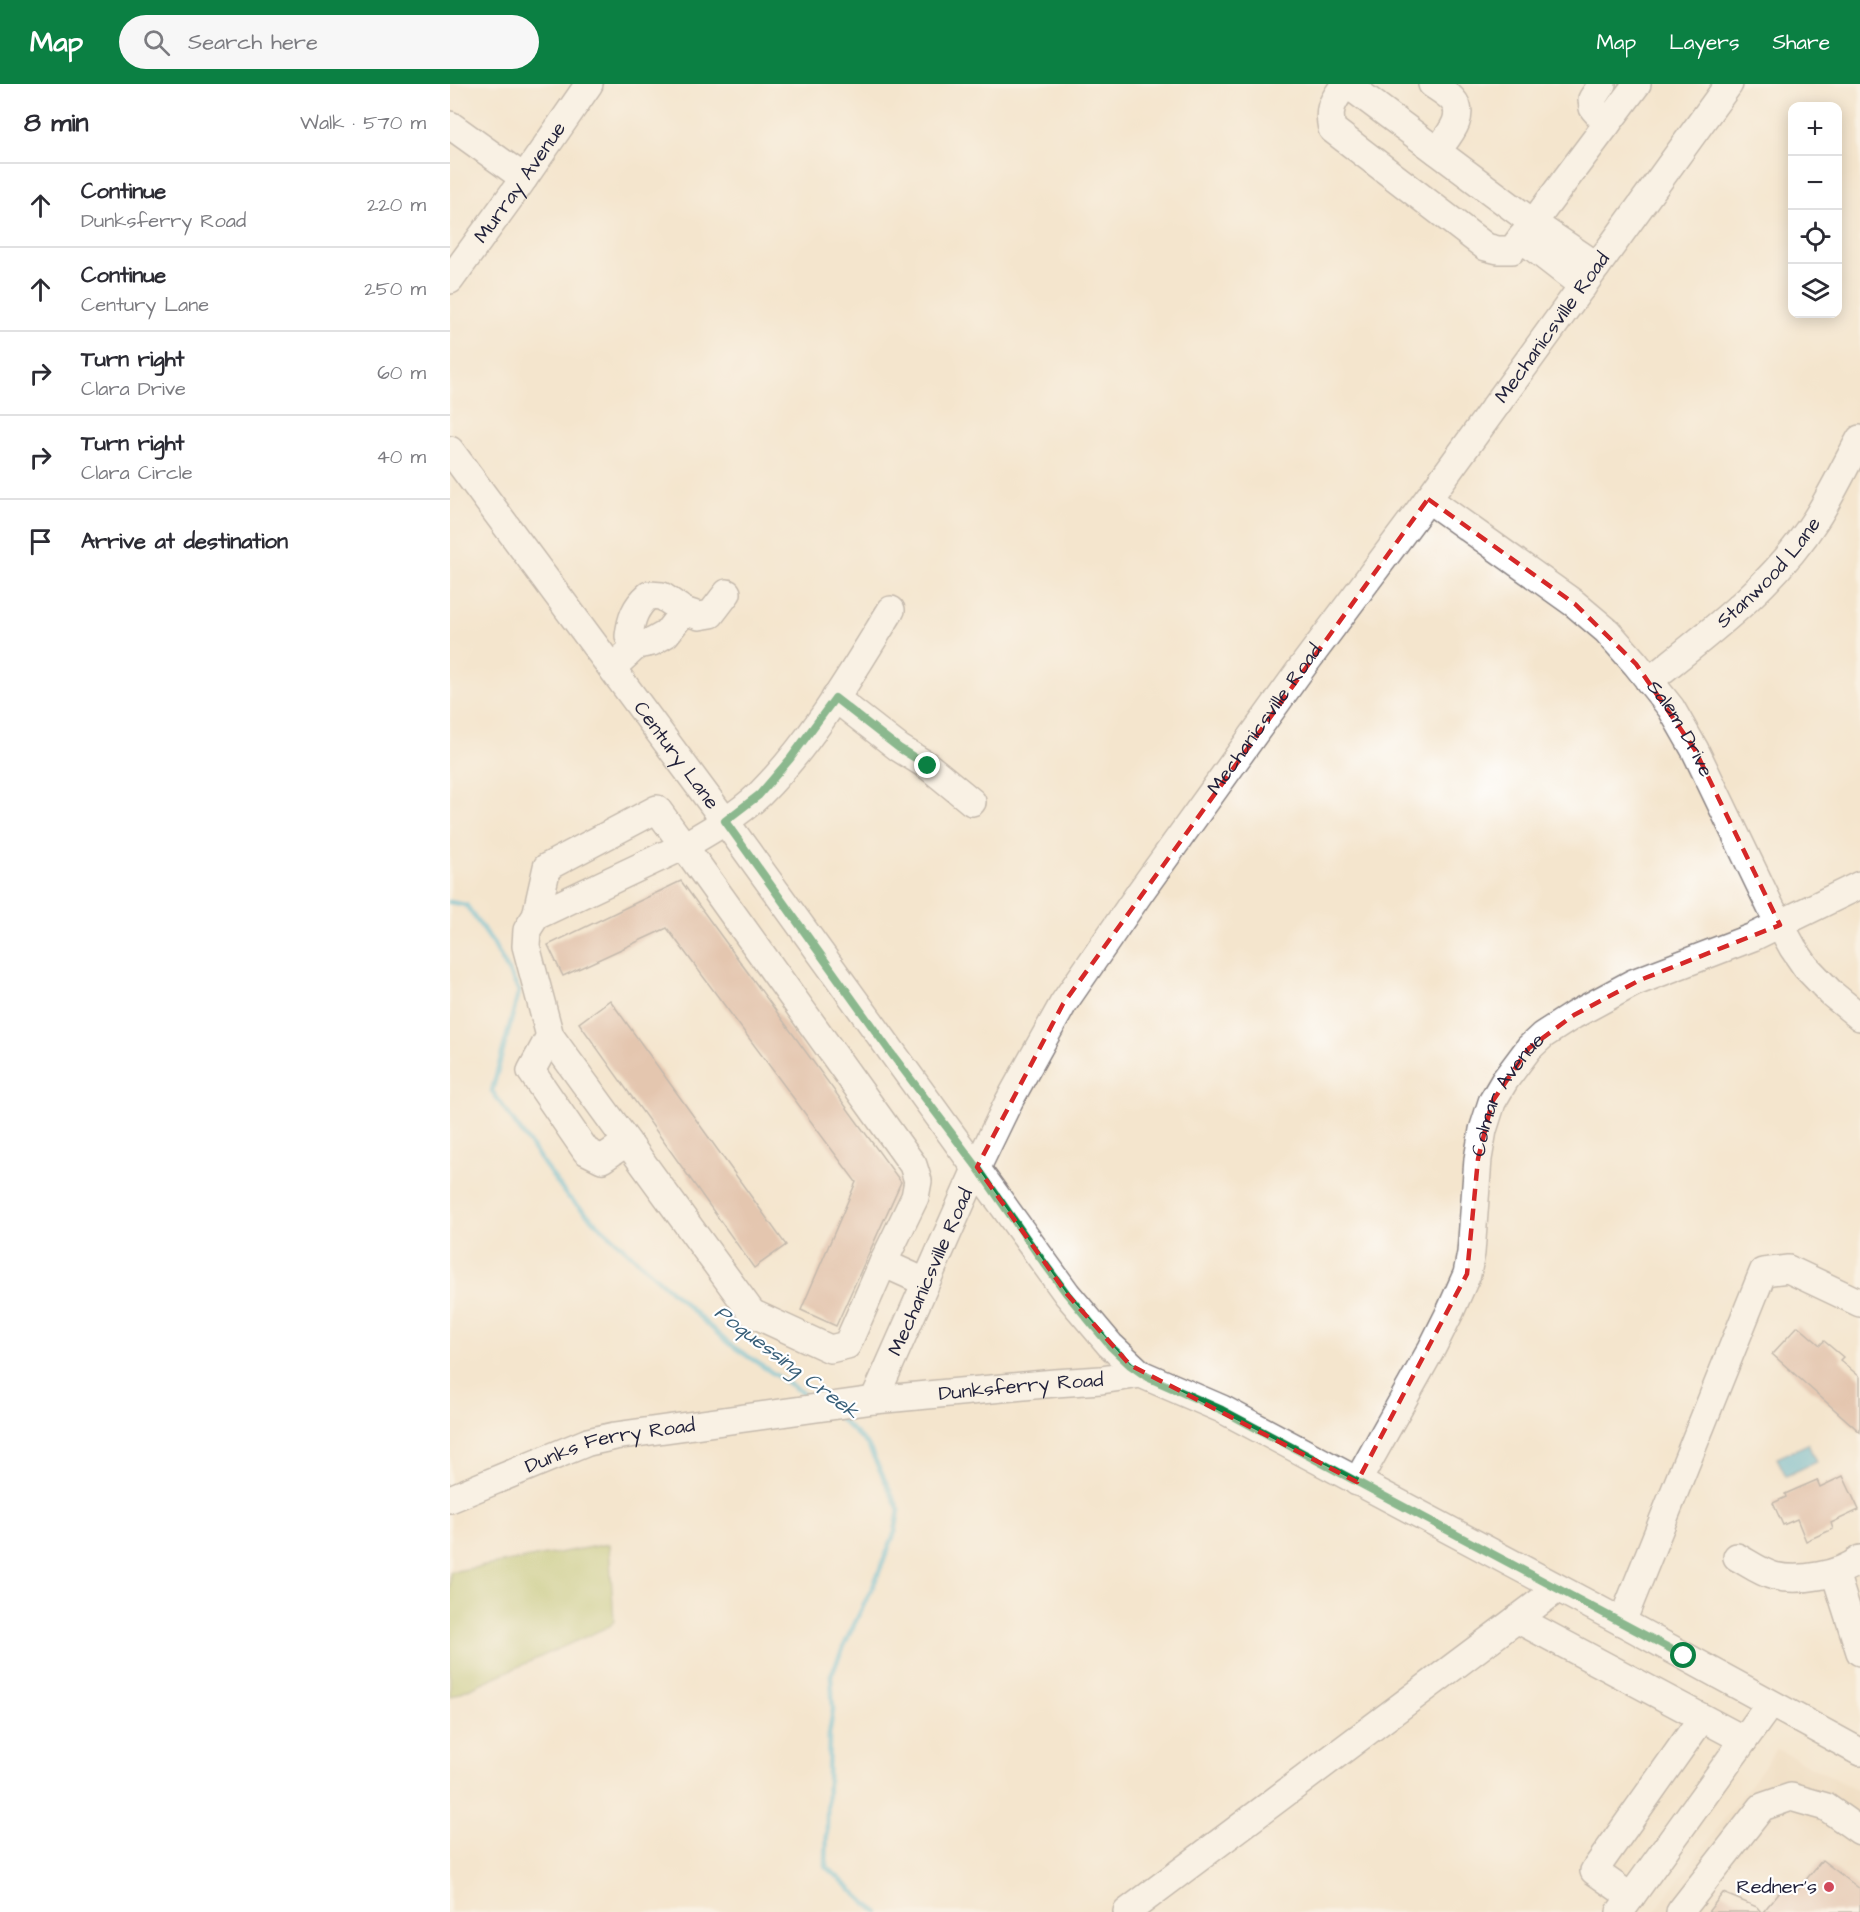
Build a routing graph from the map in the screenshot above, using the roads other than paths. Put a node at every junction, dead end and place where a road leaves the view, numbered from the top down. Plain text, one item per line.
1 (589, 84) edge
2 (1346, 84) edge
3 (1432, 84) edge
4 (1602, 84) edge
5 (1637, 84) edge
6 (1719, 88) edge
7 (1607, 124) junction
8 (450, 125) edge
9 (1437, 151) junction
10 (525, 178) junction
11 (1527, 230) junction
12 (1590, 276) junction
13 (450, 279) edge
14 (1860, 439) edge
15 (450, 450) edge
16 (1428, 499) junction
17 (727, 593) dead end
18 (891, 610) dead end
19 (684, 611) junction
20 (637, 645) junction
21 (612, 668) junction
22 (1649, 681) junction
23 (835, 698) junction
24 (972, 802) dead end
25 (725, 821) junction
26 (684, 846) junction
27 (1860, 885) edge
28 (536, 916) junction
29 (1780, 925) junction
30 (1860, 1017) edge
31 (550, 1036) junction
32 (627, 1142) junction
33 (977, 1167) junction
34 (883, 1263) junction
35 (925, 1282) junction
36 (1860, 1303) edge
37 (1141, 1374) junction
38 (861, 1402) junction
39 (775, 1413) joint
40 (1357, 1482) junction
41 (450, 1499) edge
42 (1737, 1557) dead end
43 (1853, 1564) edge
44 (1557, 1588) junction
45 (1517, 1619) junction
46 (1622, 1622) junction
47 (1860, 1652) edge
48 (1770, 1704) junction
49 (1702, 1718) junction
50 (1744, 1740) junction
51 (1860, 1752) edge
52 (1860, 1831) edge
53 (1625, 1904) edge
54 (1127, 1912) edge
55 (1680, 1912) edge

1 - 10 street, Murray Avenue
2 - 9 street
2 - 11 street
3 - 9 street
4 - 7 street
5 - 7 street
6 - 12 street, Mechanicsville Road
7 - 11 street
8 - 10 street
9 - 11 street
10 - 13 street, Murray Avenue
11 - 12 street
12 - 16 street, Mechanicsville Road
14 - 22 street, Stanwood Lane
15 - 21 street, Century Lane
16 - 22 street, Salem Drive
16 - 33 street, Mechanicsville Road
17 - 19 street
18 - 23 street
19 - 20 street
19 - 20 street
20 - 21 street
21 - 25 street, Century Lane
22 - 29 street, Salem Drive
23 - 24 street
23 - 25 street
25 - 26 street
25 - 33 street, Century Lane
26 - 28 street
26 - 28 street
26 - 34 street
27 - 29 street, Colmar Avenue
28 - 31 street
29 - 30 street, Salem Drive
29 - 40 street, Colmar Avenue
31 - 32 street
31 - 32 street
32 - 34 street
33 - 35 street, Mechanicsville Road
33 - 37 street, Century Lane
34 - 35 street
35 - 38 street, Mechanicsville Road
36 - 46 street
37 - 38 street, Dunksferry Road
37 - 40 street
38 - 39 street, Dunksferry Road
39 - 41 street, Dunks Ferry Road
40 - 44 street
42 - 43 street
43 - 47 street
44 - 45 street
44 - 46 street
45 - 49 street
45 - 54 street
46 - 48 street
48 - 50 street
48 - 51 street
49 - 50 street
49 - 53 street
50 - 53 street
52 - 55 street

